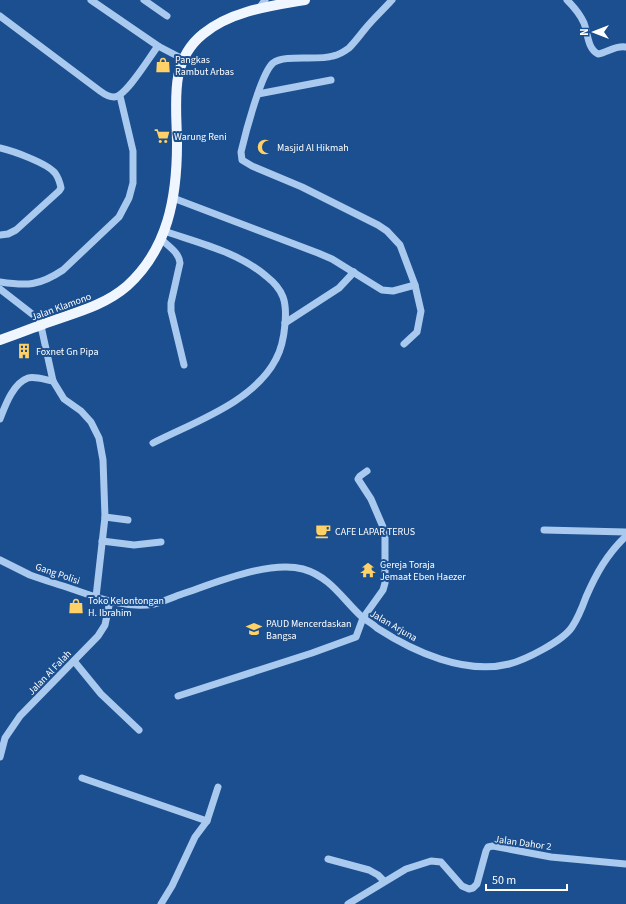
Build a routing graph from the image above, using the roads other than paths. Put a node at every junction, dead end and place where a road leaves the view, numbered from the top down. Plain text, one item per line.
1 (91, 0) edge
2 (144, 0) edge
3 (305, 0) edge
4 (392, 0) edge
5 (567, 0) edge
6 (263, 4) edge
7 (0, 16) edge
8 (167, 16) dead end
9 (158, 46) junction
10 (626, 47) edge
11 (183, 59) junction
12 (331, 80) dead end
13 (258, 94) junction
14 (120, 96) junction
15 (0, 148) edge
16 (173, 198) junction
17 (0, 235) edge
18 (163, 235) junction
19 (354, 272) junction
20 (0, 282) edge
21 (415, 285) junction
22 (0, 290) edge
23 (286, 323) junction
24 (43, 325) junction
25 (0, 340) edge
26 (404, 344) dead end
27 (184, 365) dead end
28 (53, 381) junction
29 (0, 419) edge
30 (153, 443) dead end
31 (367, 471) dead end
32 (105, 517) junction
33 (128, 520) dead end
34 (544, 530) dead end
35 (626, 532) edge
36 (626, 536) edge
37 (102, 541) junction
38 (161, 542) dead end
39 (0, 560) edge
40 (96, 597) junction
41 (110, 601) junction
42 (363, 618) junction
43 (74, 661) junction
44 (178, 696) dead end
45 (139, 730) dead end
46 (0, 756) edge
47 (82, 778) dead end
48 (218, 787) dead end
49 (206, 821) junction
50 (328, 859) dead end
51 (626, 864) edge
52 (384, 881) junction
53 (161, 904) edge
54 (348, 904) edge

1 - 9 street
2 - 8 street
3 - 6 main road, Jalan Klamono
4 - 13 street
5 - 10 street
6 - 11 main road, Jalan Klamono
7 - 14 street
9 - 11 street
9 - 14 street
11 - 16 main road, Jalan Klamono
12 - 13 street
13 - 21 street
14 - 20 street
15 - 17 street
16 - 18 main road, Jalan Klamono
16 - 19 street
18 - 23 street
18 - 24 main road, Jalan Klamono
18 - 27 street
19 - 21 street
19 - 23 street
21 - 26 street
22 - 24 street
23 - 30 street
24 - 25 main road, Jalan Klamono
24 - 28 street
28 - 29 street
28 - 32 street
31 - 42 street
32 - 33 street
32 - 37 street
34 - 35 street
36 - 42 street, Jalan Arjuna
37 - 38 street
37 - 40 street
39 - 40 street, Gang Polisi
40 - 41 street, Gang Polisi
41 - 42 street, Jalan Arjuna
41 - 43 street, Jalan Al Falah
42 - 44 street
43 - 45 street
43 - 46 street, Jalan Al Falah
47 - 49 street
48 - 49 street
49 - 53 street
50 - 52 street
51 - 52 street, Jalan Dahor 2
52 - 54 street, Jalan Dahor 2

